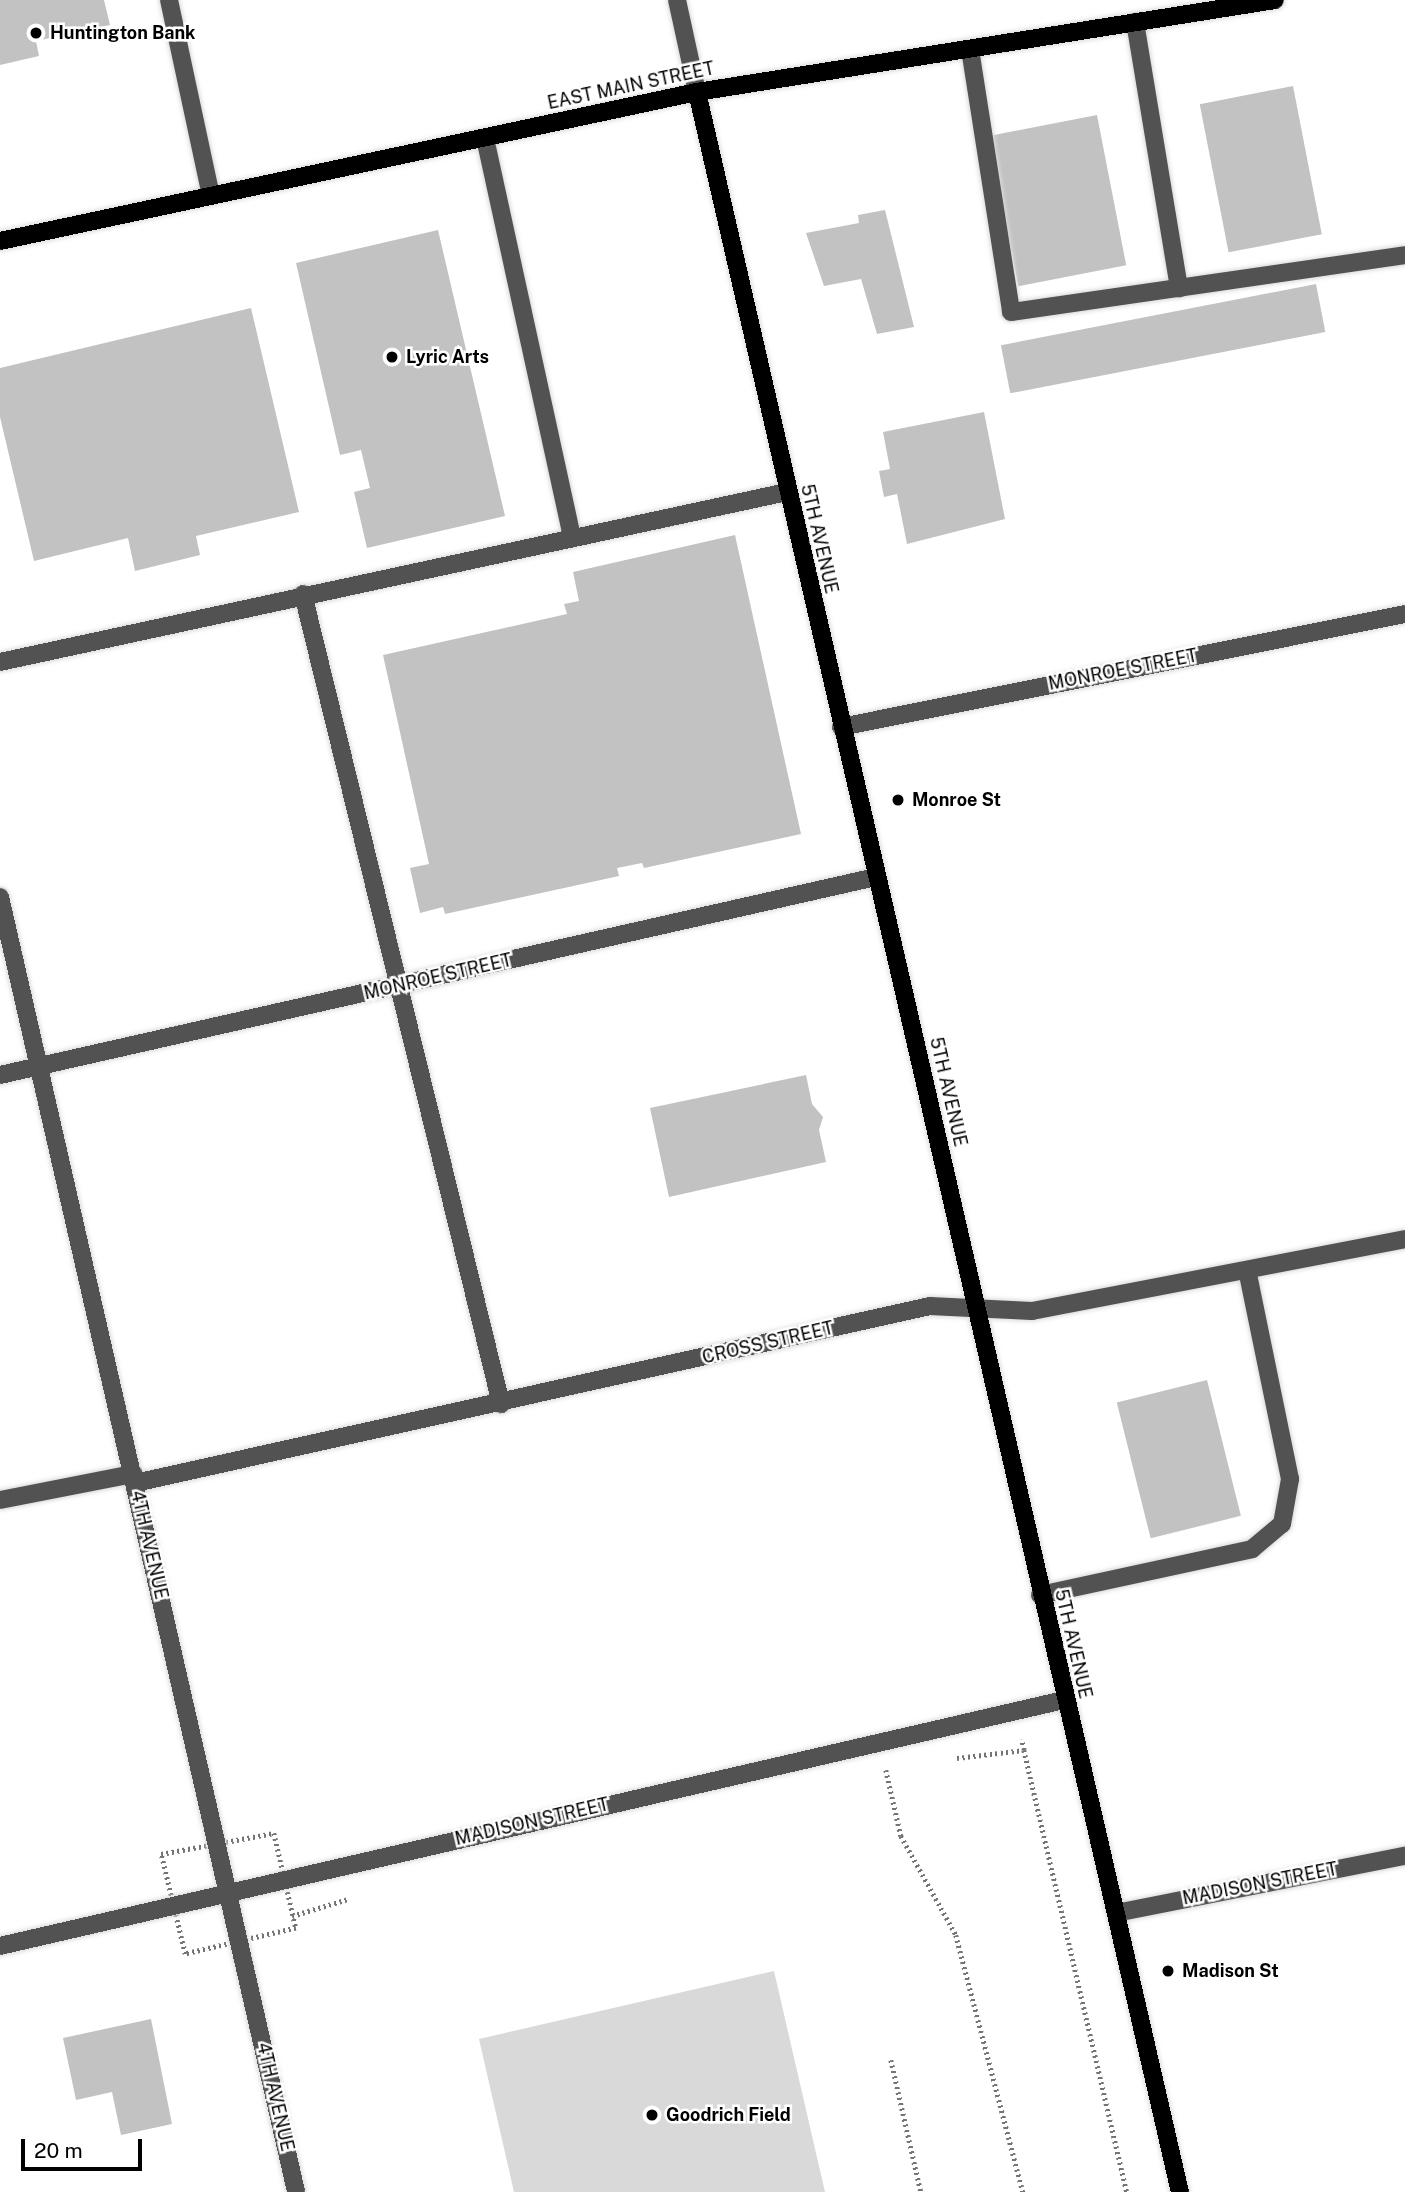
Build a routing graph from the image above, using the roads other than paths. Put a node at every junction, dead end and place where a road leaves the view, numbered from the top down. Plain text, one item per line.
1 (169, 0) edge
2 (677, 0) edge
3 (1275, 0) edge
4 (1135, 22) junction
5 (970, 49) junction
6 (697, 92) junction
7 (485, 138) junction
8 (211, 196) junction
9 (0, 241) edge
10 (1405, 255) edge
11 (1179, 288) junction
12 (787, 492) junction
13 (572, 537) junction
14 (303, 594) junction
15 (1405, 614) edge
16 (0, 662) edge
17 (841, 727) junction
18 (876, 877) junction
19 (0, 897) edge
20 (397, 987) junction
21 (38, 1067) junction
22 (0, 1075) edge
23 (1405, 1238) edge
24 (1247, 1269) junction
25 (976, 1308) junction
26 (501, 1404) junction
27 (134, 1479) junction
28 (0, 1500) edge
29 (1040, 1595) junction
30 (1064, 1700) junction
31 (1405, 1856) edge
32 (228, 1891) junction
33 (1116, 1913) junction
34 (0, 1946) edge
35 (296, 2192) edge
36 (1180, 2192) edge

1 - 8 street
2 - 6 street, 5TH AVENUE
3 - 4 main road, EAST MAIN STREET
4 - 5 main road, EAST MAIN STREET
4 - 11 street
5 - 6 main road, EAST MAIN STREET
5 - 11 street
6 - 7 main road, EAST MAIN STREET
6 - 12 main road, 5TH AVENUE
7 - 8 main road, EAST MAIN STREET
7 - 13 street
8 - 9 main road, EAST MAIN STREET
10 - 11 street
12 - 13 street
12 - 17 main road, 5TH AVENUE
13 - 14 street
14 - 16 street
14 - 20 street
15 - 17 street, MONROE STREET
17 - 18 main road, 5TH AVENUE
18 - 20 street, MONROE STREET
18 - 25 main road, 5TH AVENUE
19 - 21 street, 4TH AVENUE
20 - 21 street, MONROE STREET
20 - 26 street
21 - 22 street, MONROE STREET
21 - 27 street, 4TH AVENUE
23 - 24 street, CROSS STREET
24 - 25 street, CROSS STREET
24 - 29 street
25 - 26 street, CROSS STREET
25 - 29 main road, 5TH AVENUE
26 - 27 street, CROSS STREET
27 - 28 street, CROSS STREET
27 - 32 street, 4TH AVENUE
29 - 30 main road, 5TH AVENUE
30 - 32 street, MADISON STREET
30 - 33 main road, 5TH AVENUE
31 - 33 street, MADISON STREET
32 - 34 street, MADISON STREET
32 - 35 street, 4TH AVENUE
33 - 36 main road, 5TH AVENUE

